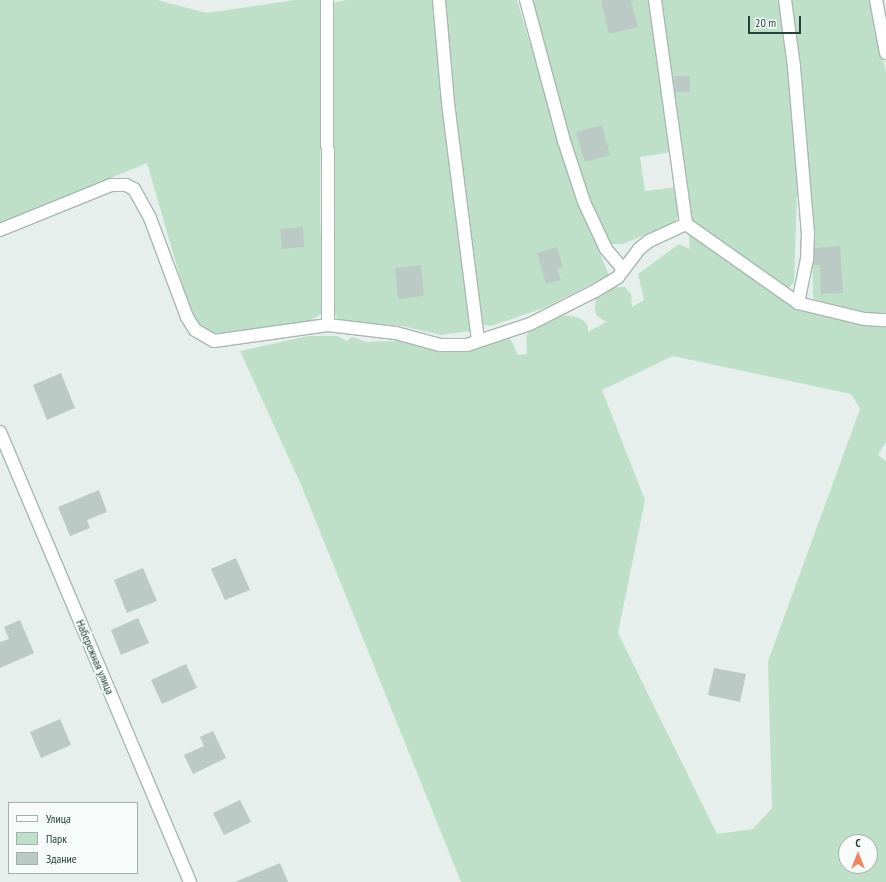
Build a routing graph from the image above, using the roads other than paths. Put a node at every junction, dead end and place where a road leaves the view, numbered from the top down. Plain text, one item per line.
1 (327, 0) edge
2 (439, 0) edge
3 (526, 0) edge
4 (655, 0) edge
5 (785, 0) edge
6 (876, 0) edge
7 (886, 53) edge
8 (686, 224) junction
9 (0, 230) edge
10 (623, 269) junction
11 (798, 303) junction
12 (886, 320) edge
13 (328, 325) junction
14 (478, 341) junction
15 (0, 432) edge
16 (190, 882) edge

1 - 13 street
2 - 14 street
3 - 10 street
4 - 8 street
5 - 11 street
6 - 7 street
8 - 10 street
8 - 11 street
9 - 13 street
10 - 14 street
11 - 12 street
13 - 14 street
15 - 16 street, Набережная улица

